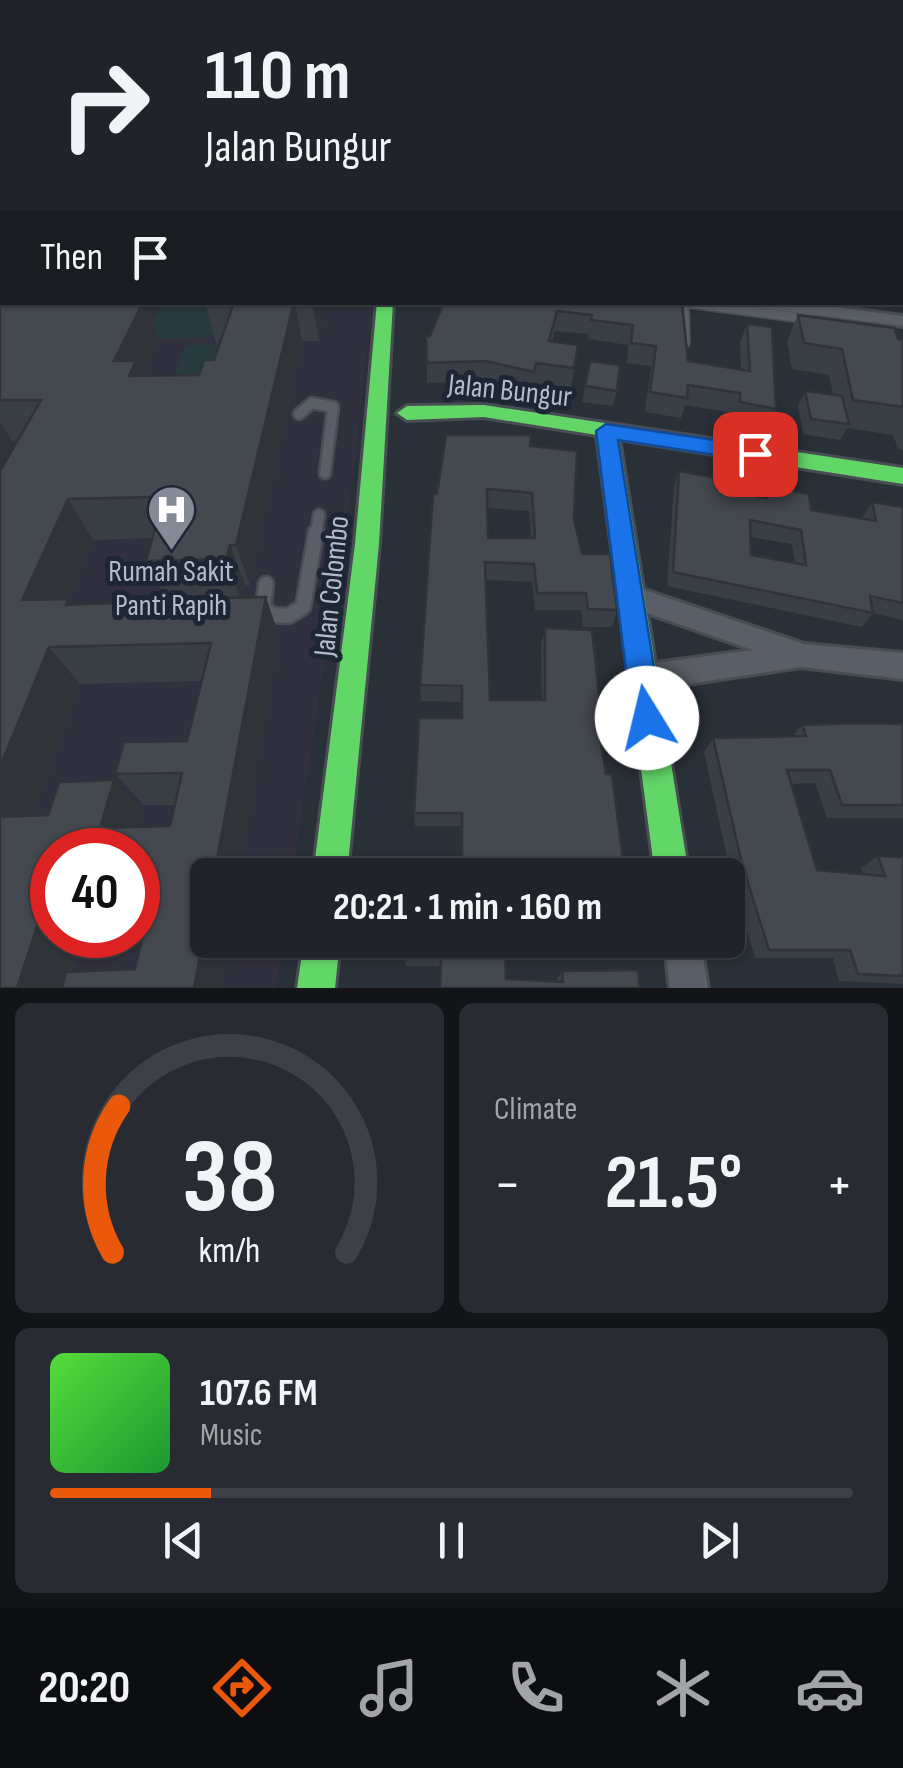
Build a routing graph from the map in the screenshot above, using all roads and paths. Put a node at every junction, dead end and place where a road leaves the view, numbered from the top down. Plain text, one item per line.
1 (385, 305) edge
2 (683, 305) edge
3 (709, 305) edge
4 (761, 305) edge
5 (775, 310) junction
6 (903, 322) edge
7 (903, 330) edge
8 (685, 352) edge
9 (407, 412) dead end
10 (299, 414) dead end
11 (606, 431) junction
12 (325, 473) dead end
13 (903, 476) edge
14 (319, 514) dead end
15 (266, 584) dead end
16 (627, 596) junction
17 (804, 656) junction
18 (903, 666) edge
19 (641, 678) junction
20 (332, 858) edge
21 (669, 858) edge
22 (320, 958) edge
23 (685, 958) edge
24 (316, 988) edge
25 (689, 988) edge

1 - 20 street, Jalan Colombo
2 - 8 lane
3 - 5 lane
4 - 5 street
5 - 6 street
5 - 7 lane
9 - 11 street, Jalan Bungur
10 - 12 lane
11 - 13 street, Jalan Bungur
11 - 16 street
14 - 15 lane
16 - 17 street
16 - 19 street
17 - 18 street
17 - 19 street
19 - 21 street
22 - 24 street
23 - 25 street

